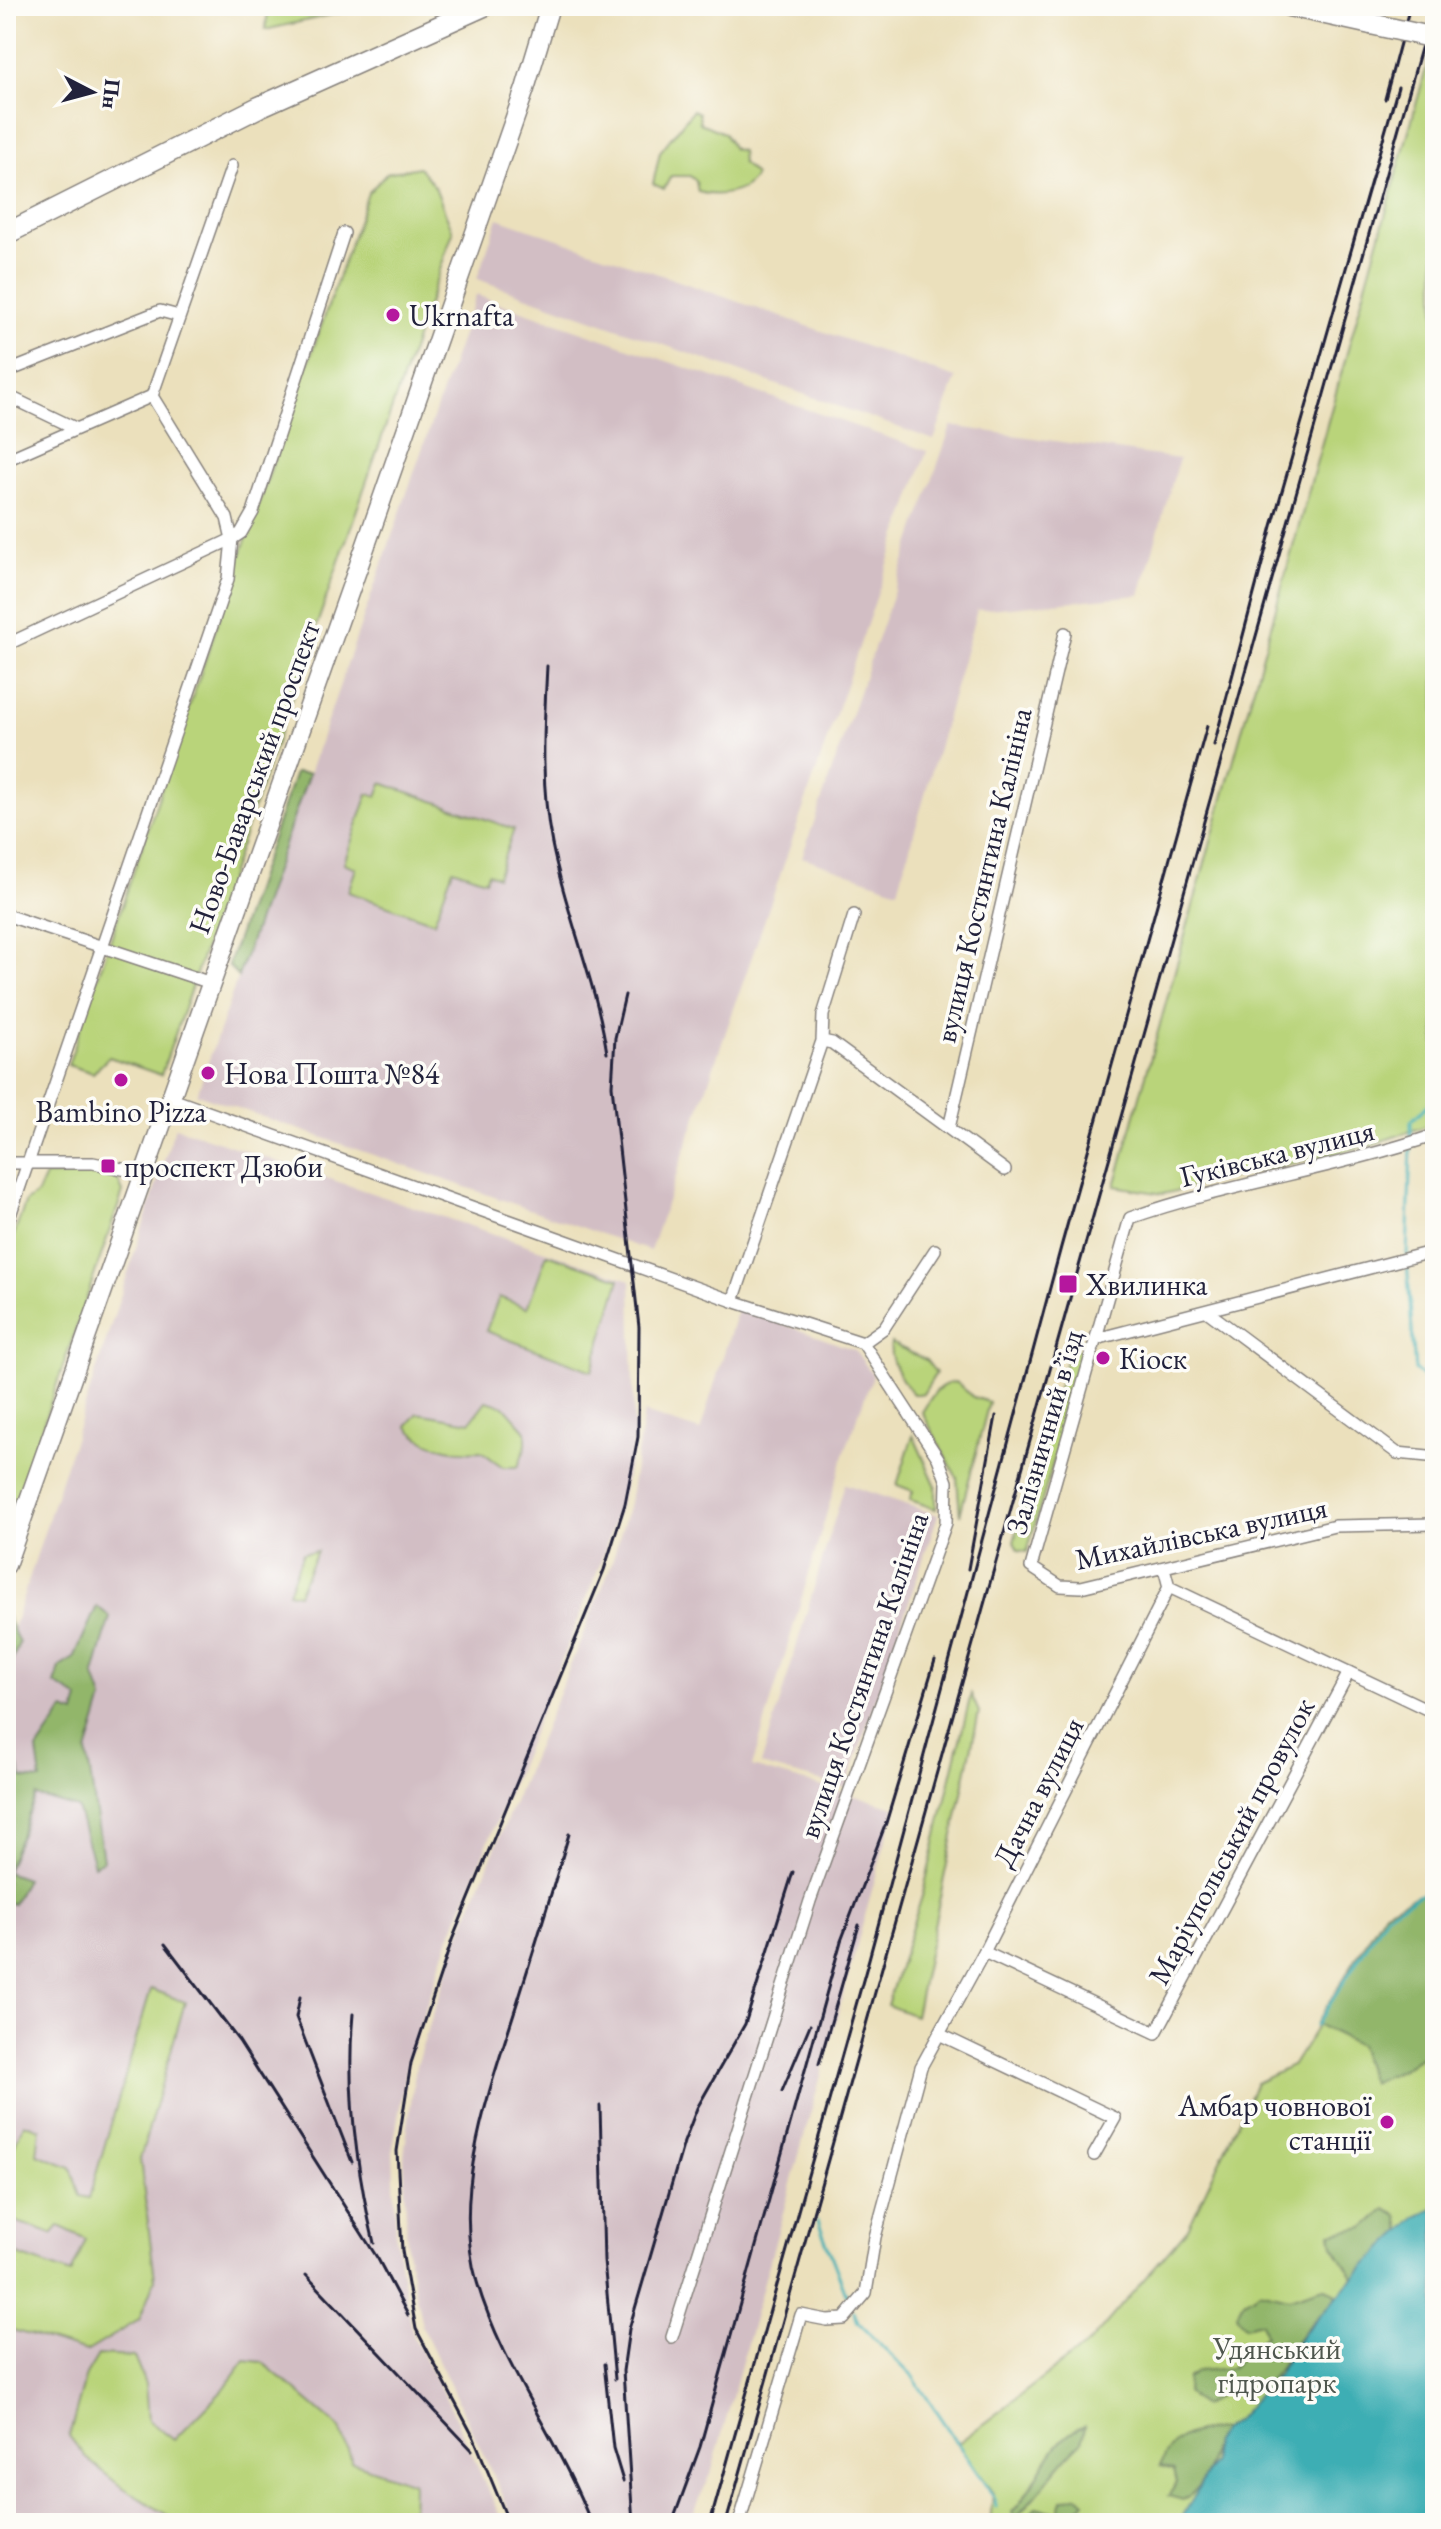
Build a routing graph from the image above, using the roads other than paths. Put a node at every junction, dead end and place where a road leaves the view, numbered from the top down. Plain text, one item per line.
1 (484, 6) edge
2 (550, 6) edge
3 (1289, 6) edge
4 (1435, 38) edge
5 (232, 166) dead end
6 (344, 233) dead end
7 (6, 234) edge
8 (179, 316) junction
9 (6, 372) edge
10 (6, 395) edge
11 (152, 396) junction
12 (75, 428) junction
13 (6, 460) edge
14 (232, 539) junction
15 (1065, 633) dead end
16 (6, 645) edge
17 (6, 915) edge
18 (854, 915) dead end
19 (102, 948) junction
20 (211, 983) junction
21 (822, 1041) junction
22 (169, 1098) junction
23 (949, 1128) junction
24 (1435, 1135) edge
25 (29, 1162) junction
26 (6, 1163) edge
27 (1005, 1170) dead end
28 (142, 1173) junction
29 (1130, 1218) joint
30 (6, 1227) edge
31 (935, 1250) dead end
32 (1435, 1251) edge
33 (733, 1301) junction
34 (1208, 1312) junction
35 (1096, 1339) junction
36 (863, 1343) junction
37 (1428, 1456) dead end
38 (1435, 1524) edge
39 (6, 1565) edge
40 (1031, 1567) joint
41 (1164, 1568) junction
42 (1169, 1587) junction
43 (1349, 1672) junction
44 (1435, 1713) edge
45 (984, 1952) junction
46 (939, 2034) junction
47 (1094, 2155) dead end
48 (672, 2337) dead end
49 (739, 2523) edge

1 - 7 highway
2 - 20 main road, Ново-Баварський проспект
3 - 4 highway, bridge
5 - 8 street
6 - 14 street
8 - 9 street
8 - 11 street
10 - 12 street
11 - 12 street
11 - 14 street
12 - 13 street
14 - 16 street
14 - 19 street
15 - 23 street, вулиця Костянтина Калініна
17 - 19 street
18 - 21 street
19 - 20 street
19 - 25 street
20 - 22 main road, Ново-Баварський проспект
21 - 23 street
21 - 33 street
22 - 28 main road, Ново-Баварський проспект
22 - 33 street
23 - 27 street
24 - 29 street, Гуківська вулиця
25 - 26 street
25 - 28 street
25 - 30 street
28 - 39 main road, Ново-Баварський проспект
29 - 35 street, Залізничний в’їзд
31 - 36 street
32 - 34 street
33 - 36 street
34 - 35 street
34 - 37 street
35 - 40 street, Залізничний в’їзд
36 - 48 street, вулиця Костянтина Калініна
38 - 41 street, Михайлівська вулиця
40 - 41 street, Михайлівська вулиця
41 - 42 street
42 - 43 street
42 - 45 street, Дачна вулиця
43 - 44 street
43 - 45 street, Маріупольський провулок
45 - 46 street, Дачна вулиця
46 - 47 street
46 - 49 street, Дачна вулиця

